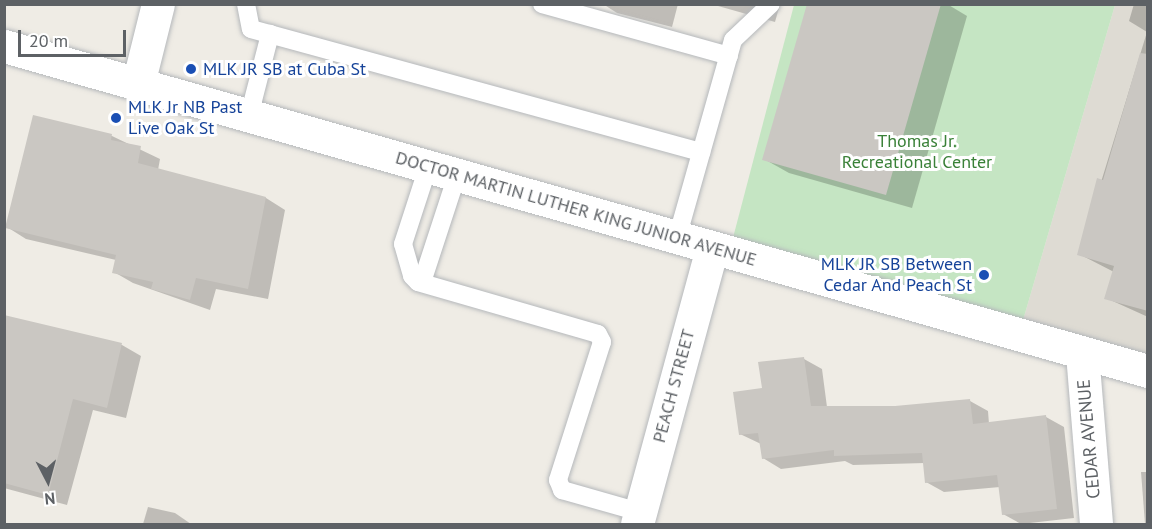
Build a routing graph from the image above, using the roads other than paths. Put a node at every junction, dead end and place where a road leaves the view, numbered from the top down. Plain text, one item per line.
1 (158, 4) edge
2 (246, 4) edge
3 (542, 4) edge
4 (771, 4) edge
5 (270, 34) junction
6 (4, 46) edge
7 (729, 56) junction
8 (138, 84) junction
9 (249, 116) junction
10 (701, 152) junction
11 (442, 171) junction
12 (677, 238) junction
13 (712, 248) junction
14 (418, 282) junction
15 (1082, 352) junction
16 (1148, 371) edge
17 (638, 518) edge
18 (1096, 525) edge

1 - 8 main road
2 - 5 lane
3 - 7 lane
4 - 7 lane
5 - 9 lane
5 - 10 lane
6 - 8 main road, DOCTOR MARTIN LUTHER KING JUNIOR AVENUE
7 - 10 lane
8 - 9 main road, DOCTOR MARTIN LUTHER KING JUNIOR AVENUE
9 - 11 main road, DOCTOR MARTIN LUTHER KING JUNIOR AVENUE
10 - 12 lane
11 - 12 main road, DOCTOR MARTIN LUTHER KING JUNIOR AVENUE
11 - 14 lane
11 - 14 lane
12 - 13 main road, DOCTOR MARTIN LUTHER KING JUNIOR AVENUE
13 - 15 main road, DOCTOR MARTIN LUTHER KING JUNIOR AVENUE
13 - 17 main road, PEACH STREET
14 - 17 lane
15 - 16 main road, DOCTOR MARTIN LUTHER KING JUNIOR AVENUE
15 - 18 main road, CEDAR AVENUE

